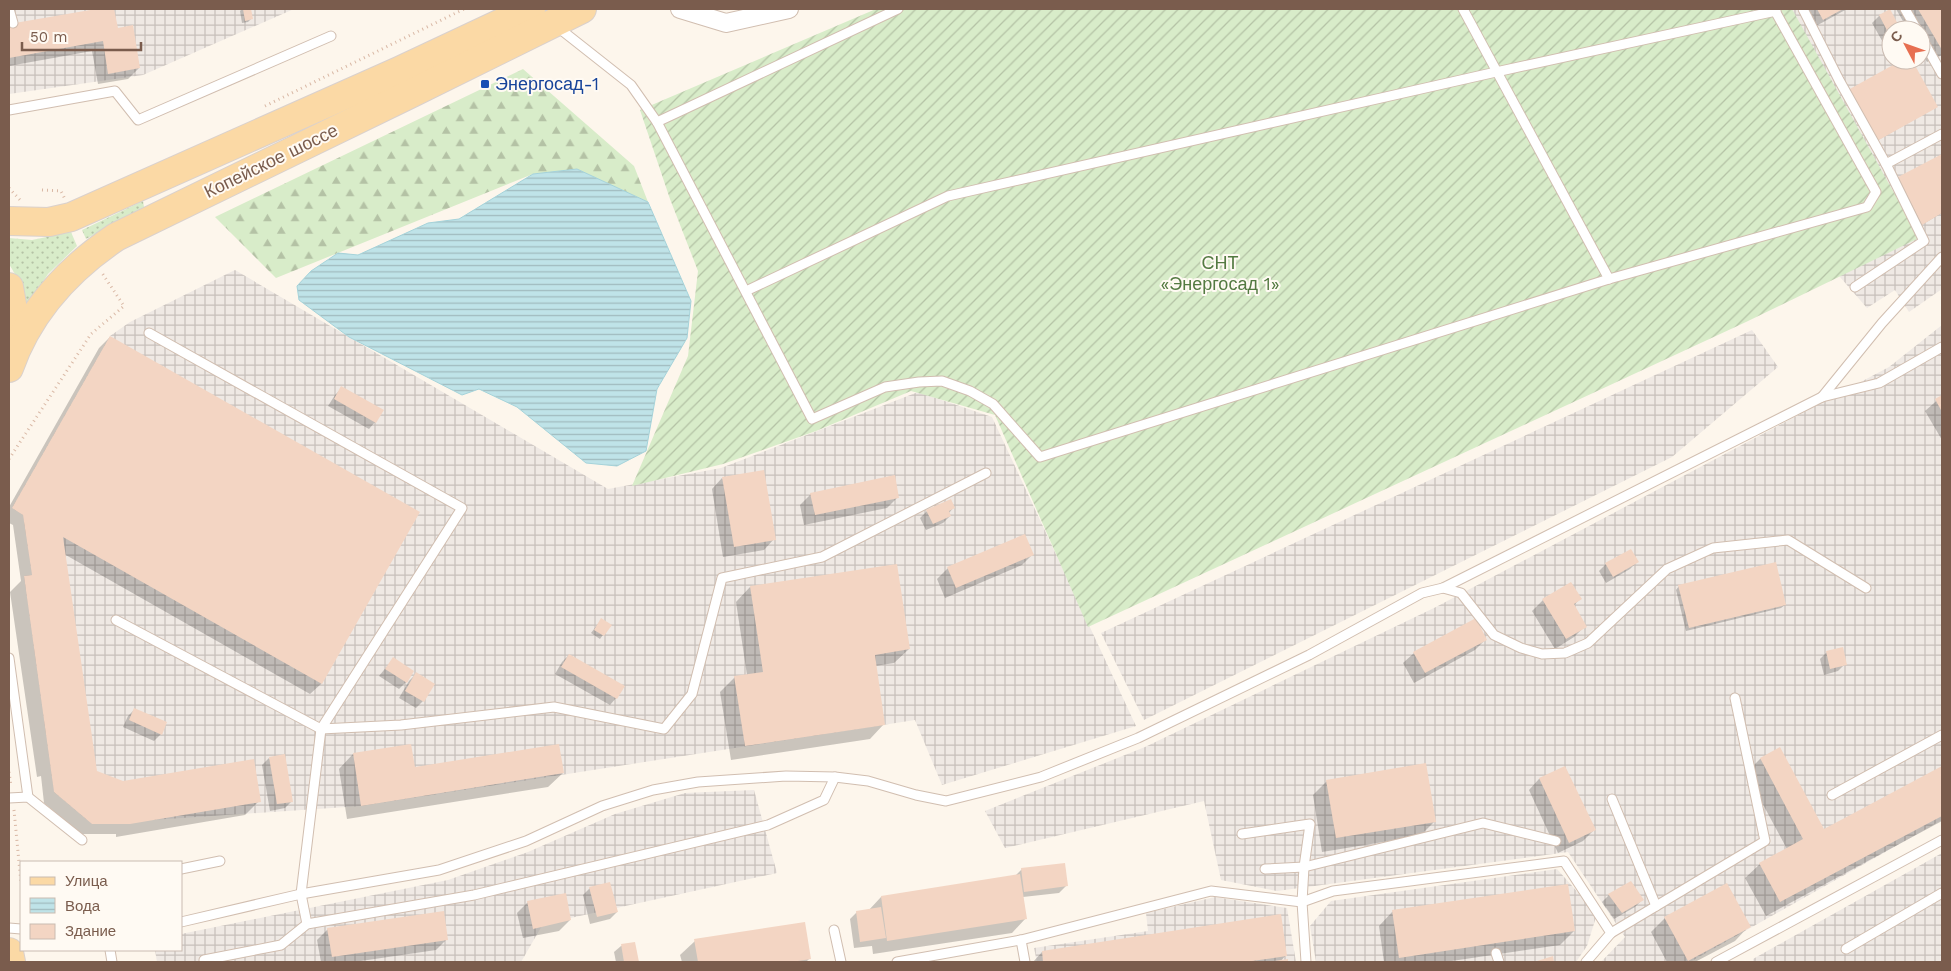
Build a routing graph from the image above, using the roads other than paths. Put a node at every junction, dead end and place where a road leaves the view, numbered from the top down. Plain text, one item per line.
1 (9, 9) edge
2 (582, 9) edge
3 (680, 9) edge
4 (789, 9) edge
5 (898, 9) edge
6 (1463, 9) edge
7 (1803, 9) edge
8 (1904, 9) edge
9 (1775, 10) edge
10 (542, 16) edge
11 (1911, 20) edge
12 (13, 23) dead end
13 (331, 36) dead end
14 (1931, 55) edge
15 (1496, 72) junction
16 (1942, 74) edge
17 (9, 110) edge
18 (657, 122) junction
19 (1942, 134) edge
20 (1886, 164) junction
21 (9, 221) edge
22 (1942, 257) edge
23 (1609, 279) junction
24 (9, 287) edge
25 (1855, 287) dead end
26 (746, 291) junction
27 (148, 333) dead end
28 (1942, 347) edge
29 (10, 365) edge
30 (1822, 397) junction
31 (986, 473) dead end
32 (1443, 588) junction
33 (1866, 588) dead end
34 (116, 620) dead end
35 (9, 658) edge
36 (1735, 698) dead end
37 (321, 729) junction
38 (1942, 735) edge
39 (835, 777) junction
40 (1832, 795) dead end
41 (28, 797) junction
42 (11, 798) edge
43 (1612, 799) dead end
44 (1242, 834) dead end
45 (82, 840) dead end
46 (1556, 840) dead end
47 (1942, 840) edge
48 (220, 861) dead end
49 (1304, 867) junction
50 (182, 869) edge
51 (1265, 869) dead end
52 (1942, 893) edge
53 (301, 894) junction
54 (1302, 902) junction
55 (1656, 906) junction
56 (182, 922) edge
57 (307, 924) junction
58 (834, 930) dead end
59 (1611, 933) junction
60 (1021, 940) junction
61 (1846, 949) dead end
62 (9, 952) edge
63 (204, 960) dead end
64 (11, 962) edge
65 (842, 962) edge
66 (897, 962) edge
67 (1026, 962) edge
68 (1306, 962) edge
69 (1586, 962) edge
70 (1716, 962) edge

1 - 12 lane
2 - 10 main road, Копейское шоссе
3 - 4 street
5 - 18 lane
6 - 15 lane
7 - 20 lane
8 - 11 lane
9 - 15 lane
9 - 23 lane
10 - 18 lane
10 - 21 main road, Копейское шоссе
10 - 29 main road, Копейское шоссе
13 - 17 lane
14 - 16 lane
15 - 23 lane
15 - 26 lane
18 - 26 lane
19 - 20 lane
20 - 25 lane
22 - 30 lane
23 - 26 lane
24 - 29 main road
27 - 37 lane
28 - 30 lane
30 - 32 lane
31 - 37 lane
32 - 33 lane
32 - 39 lane
34 - 37 lane
35 - 41 lane
36 - 55 lane
37 - 53 lane
38 - 40 lane
39 - 53 lane
39 - 57 lane
41 - 42 lane
41 - 45 lane
43 - 55 lane
44 - 49 lane
46 - 49 lane
47 - 70 lane
48 - 50 lane
49 - 51 lane
49 - 54 lane
52 - 61 lane
53 - 56 lane
53 - 57 lane
54 - 59 lane
54 - 60 lane
54 - 68 lane
55 - 59 lane
57 - 63 lane
58 - 65 lane
59 - 69 lane
60 - 66 lane
60 - 67 lane
62 - 64 main road

